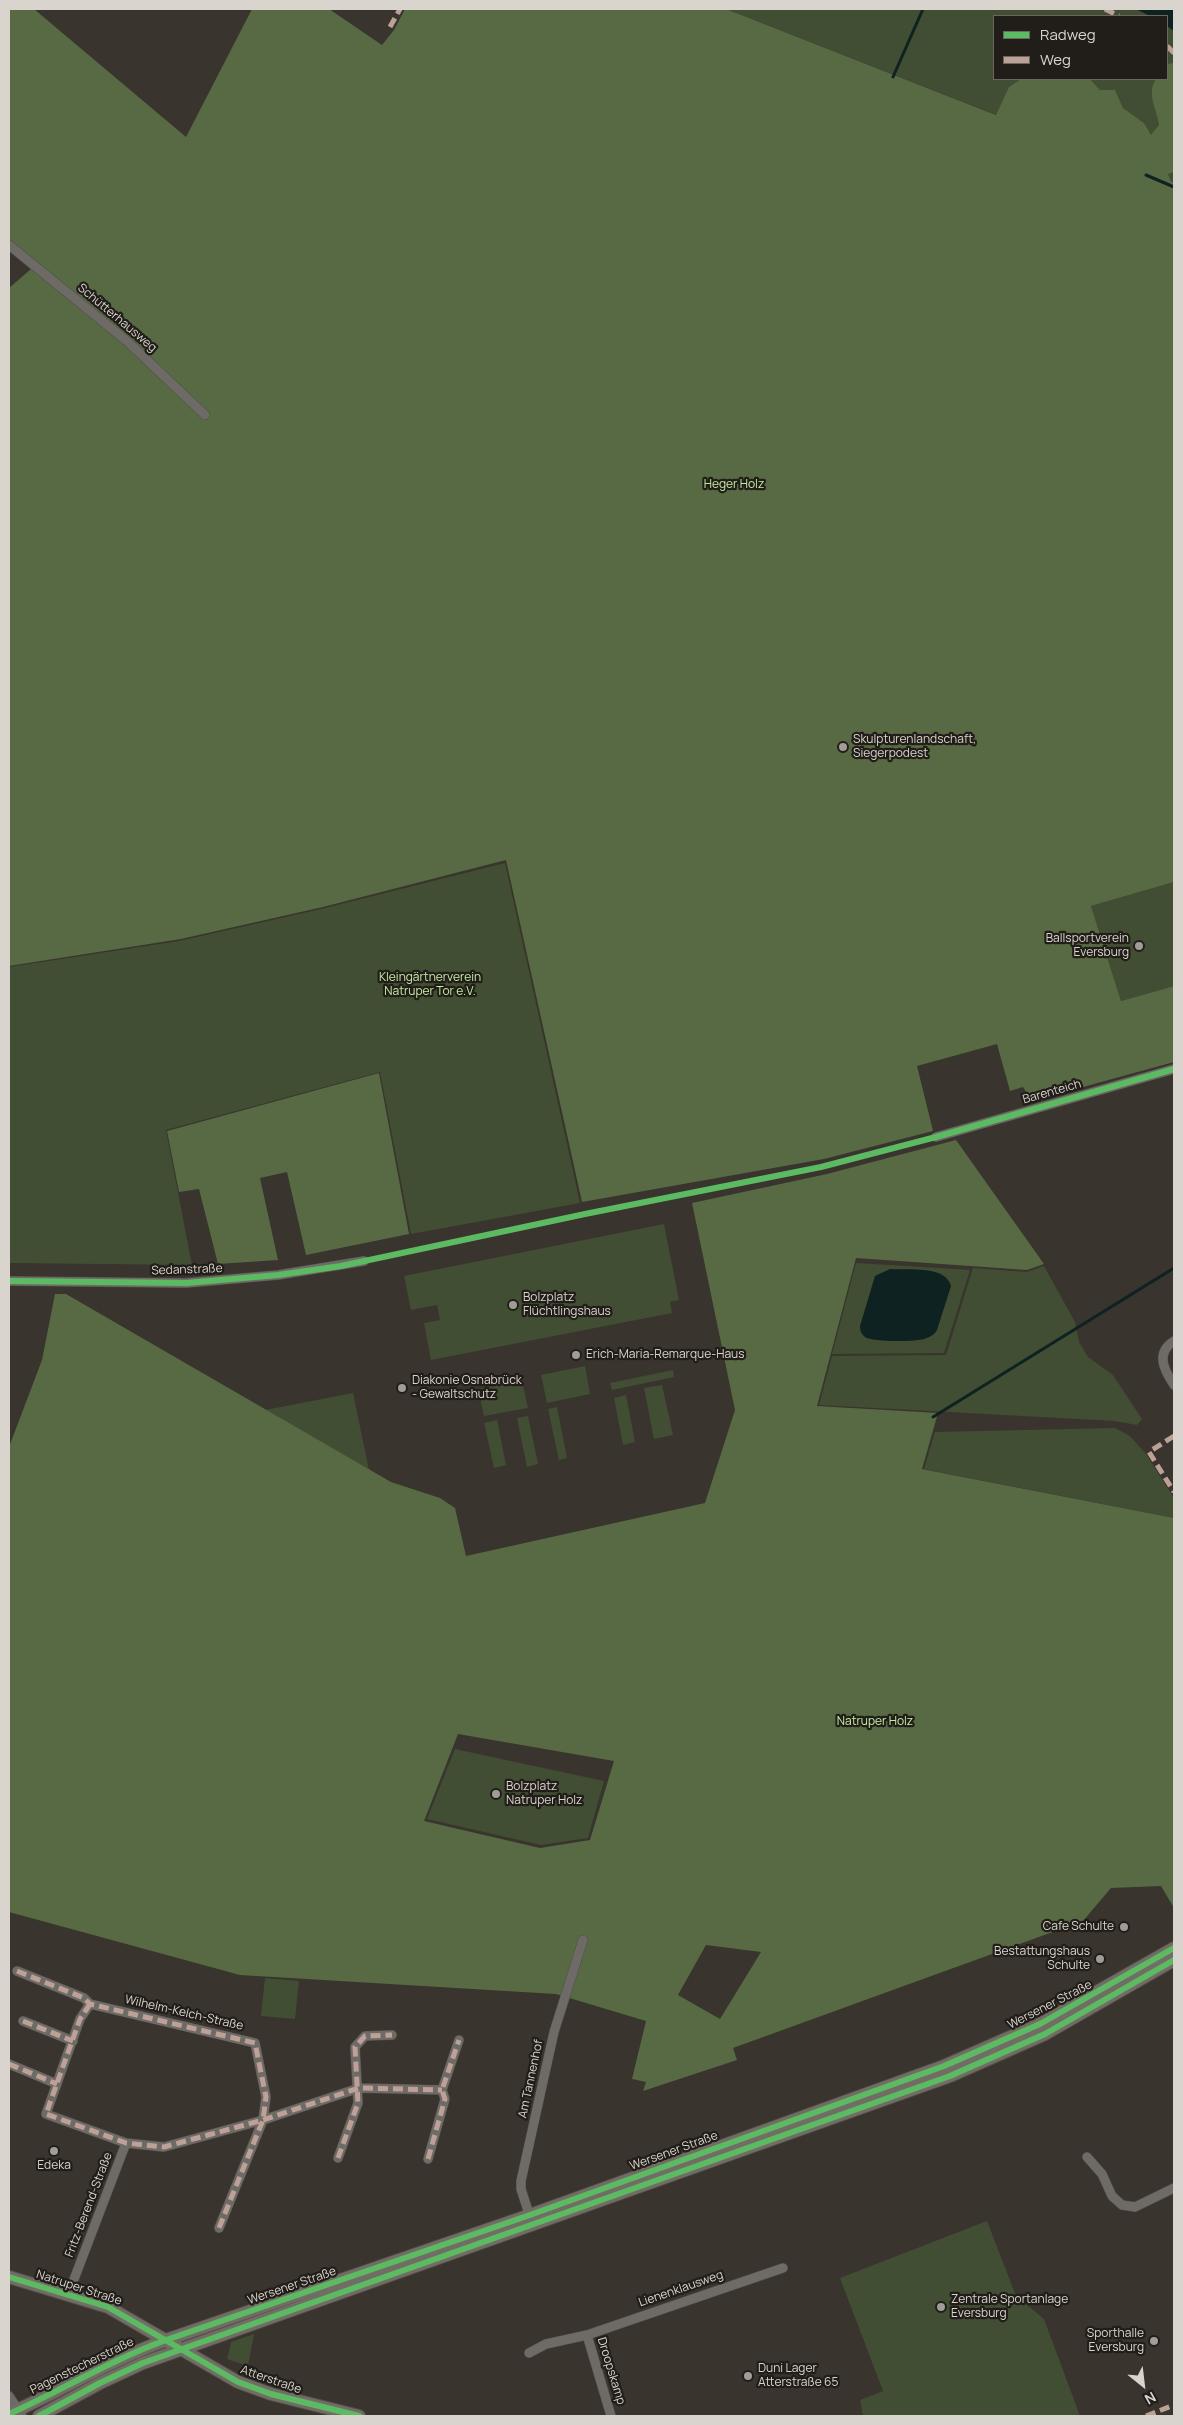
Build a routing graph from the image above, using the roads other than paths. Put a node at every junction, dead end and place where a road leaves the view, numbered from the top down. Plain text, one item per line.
1 (9, 245) edge
2 (205, 415) dead end
3 (1174, 1069) edge
4 (936, 1137) dead end
5 (364, 1261) dead end
6 (9, 1281) edge
7 (1174, 1341) edge
8 (1174, 1386) edge
9 (583, 1940) dead end
10 (1174, 1948) edge
11 (1174, 1960) edge
12 (17, 1971) dead end
13 (90, 2004) junction
14 (23, 2021) dead end
15 (392, 2035) dead end
16 (459, 2040) dead end
17 (73, 2041) junction
18 (9, 2064) edge
19 (57, 2084) junction
20 (358, 2088) junction
21 (442, 2090) junction
22 (263, 2120) junction
23 (126, 2143) junction
24 (1086, 2157) dead end
25 (338, 2158) dead end
26 (428, 2159) dead end
27 (1174, 2188) edge
28 (531, 2220) junction
29 (219, 2228) dead end
30 (783, 2268) dead end
31 (9, 2277) edge
32 (68, 2295) junction
33 (587, 2334) junction
34 (166, 2340) junction
35 (182, 2350) junction
36 (529, 2353) dead end
37 (9, 2396) edge
38 (16, 2414) edge
39 (39, 2416) edge
40 (359, 2416) edge
41 (611, 2416) edge

1 - 2 street, Schütterhausweg
3 - 4 street, Barenteich
5 - 6 street, Sedanstraße
7 - 8 street
9 - 28 street, Am Tannenhof
10 - 28 main road, Wersener Straße
11 - 28 main road, Wersener Straße
12 - 13 street, Wilhelm-Kelch-Straße
13 - 17 street
13 - 22 street, Wilhelm-Kelch-Straße
14 - 17 street
15 - 20 street
16 - 21 street
17 - 19 street
18 - 19 street
19 - 23 street
20 - 21 street, Fritz-Berend-Straße
20 - 22 street, Fritz-Berend-Straße
20 - 25 street
21 - 26 street
22 - 23 street, Fritz-Berend-Straße
22 - 29 street
23 - 32 street, Fritz-Berend-Straße
24 - 27 street
28 - 34 main road, Wersener Straße
28 - 35 main road, Wersener Straße
30 - 33 street, Lienenklausweg
31 - 32 main road, Natruper Straße
32 - 34 main road, Natruper Straße
33 - 36 street, Droopskamp
33 - 41 street, Droopskamp
34 - 35 main road, Natruper Straße
34 - 38 main road, Pagenstecherstraße
35 - 39 main road, Pagenstecherstraße
35 - 40 main road, Atterstraße
37 - 38 street

